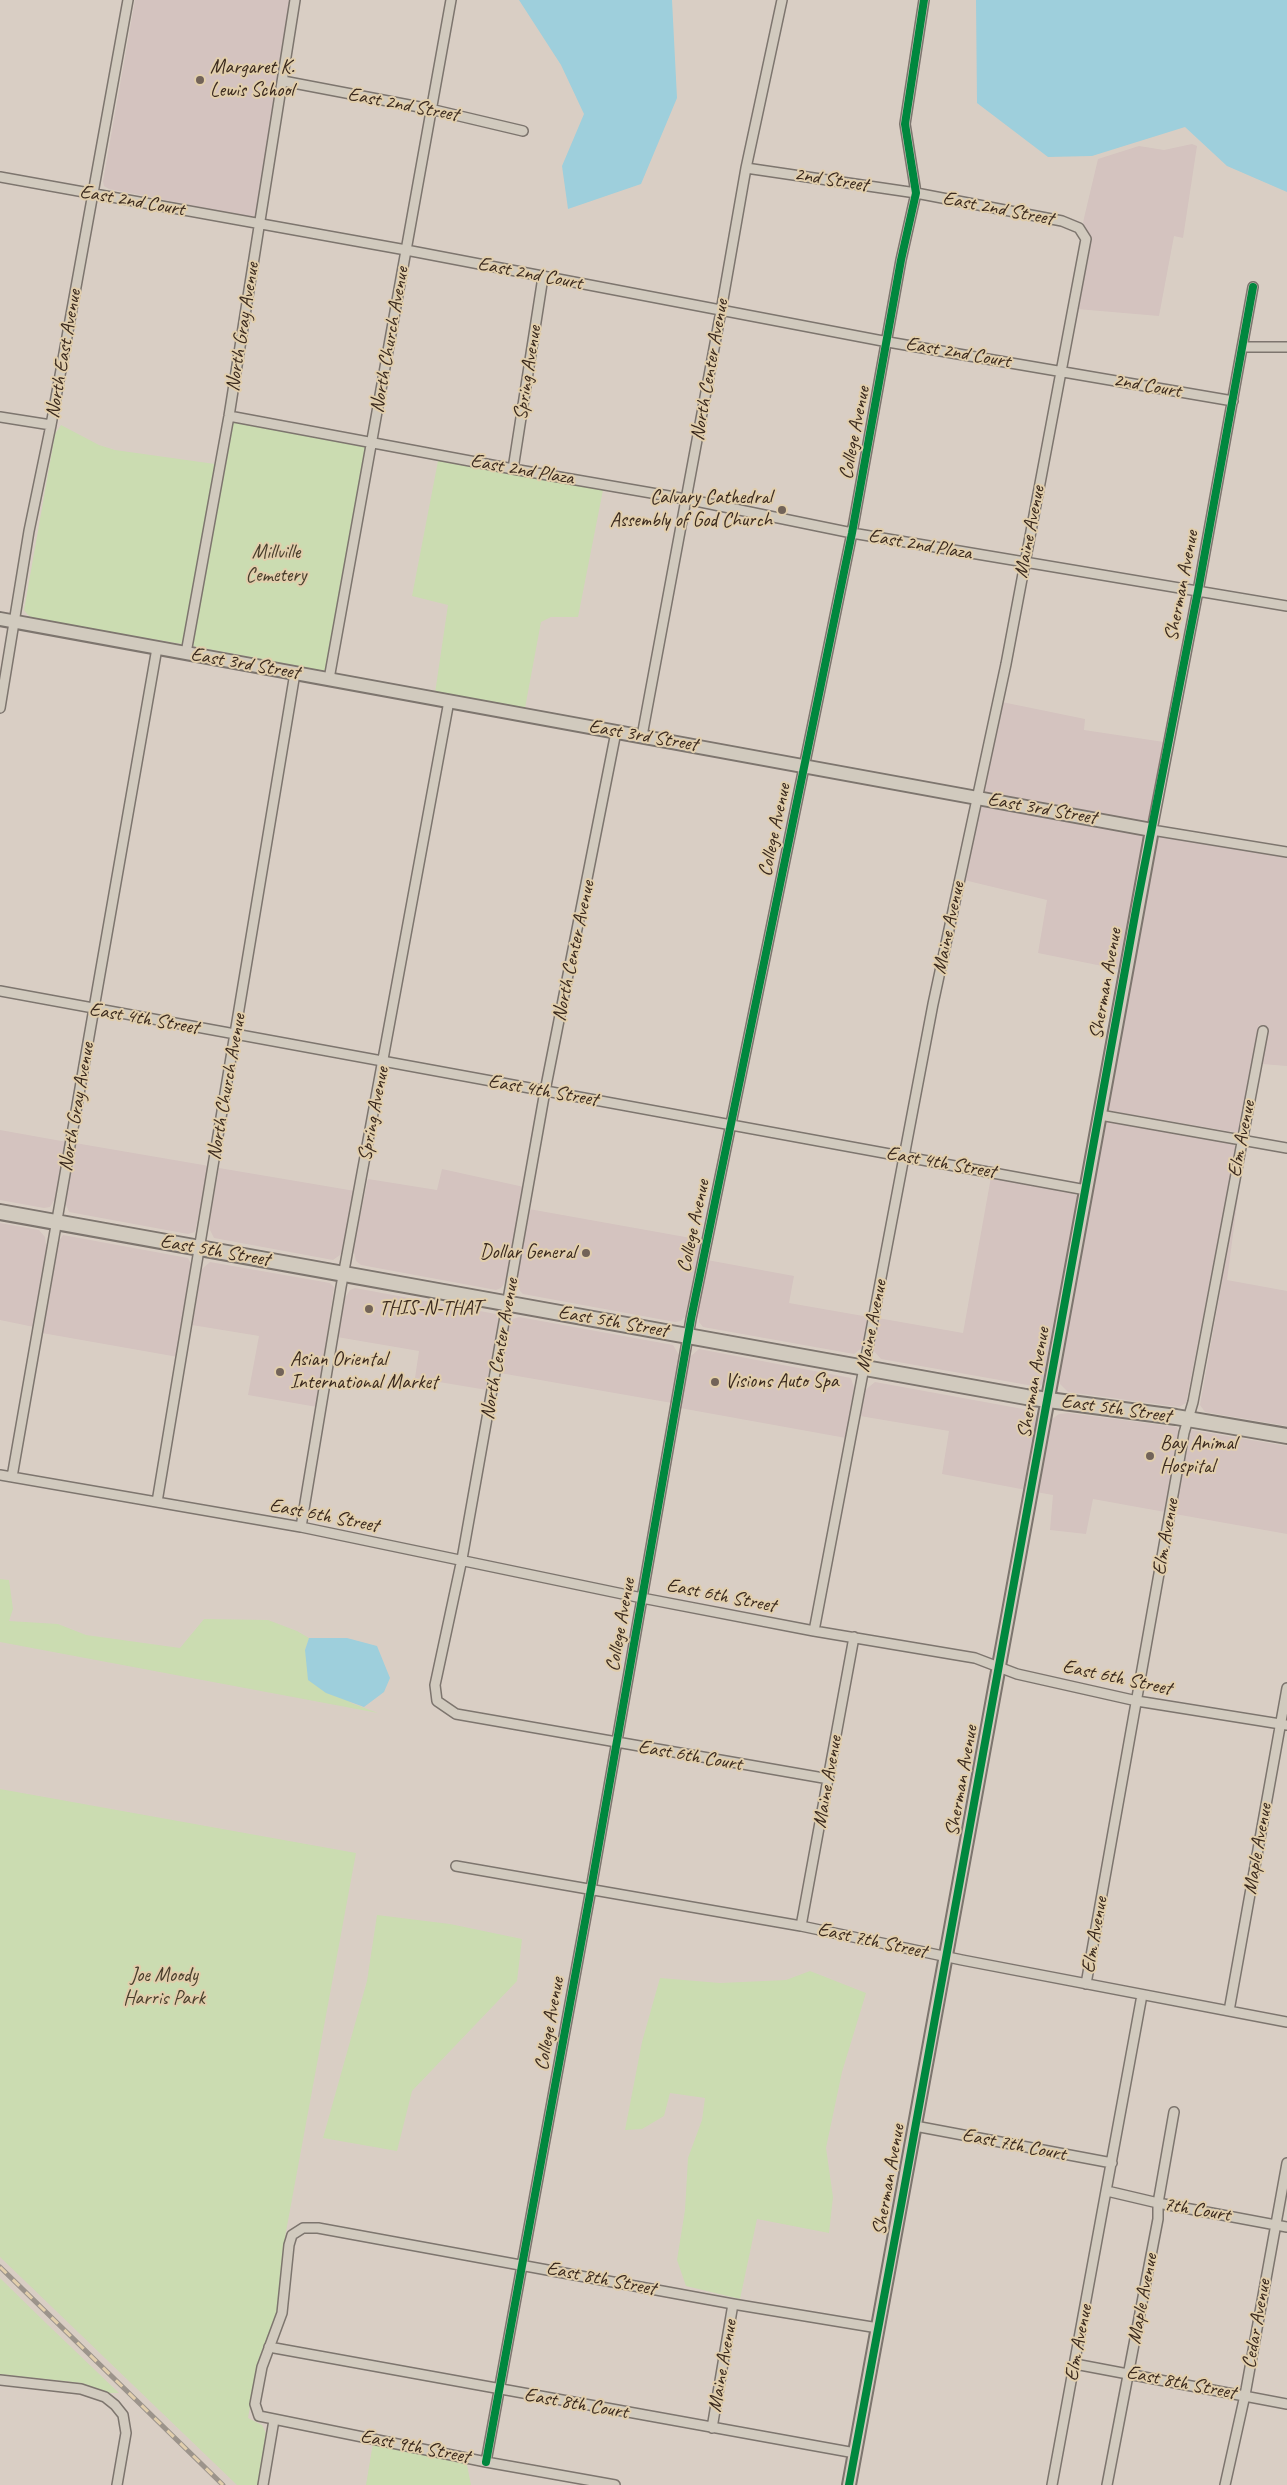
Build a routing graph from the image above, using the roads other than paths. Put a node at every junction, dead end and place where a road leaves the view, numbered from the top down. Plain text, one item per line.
1 (128, 0) edge
2 (295, 0) edge
3 (451, 0) edge
4 (924, 0) edge
5 (782, 3) edge
6 (283, 81) junction
7 (430, 109) junction
8 (523, 131) dead end
9 (746, 168) junction
10 (0, 177) edge
11 (93, 193) junction
12 (916, 193) junction
13 (260, 224) junction
14 (1079, 228) joint
15 (406, 250) junction
16 (543, 276) junction
17 (1253, 287) dead end
18 (722, 311) junction
19 (888, 342) junction
20 (1242, 347) junction
21 (1287, 347) edge
22 (1060, 371) junction
23 (1233, 401) junction
24 (230, 416) junction
25 (0, 417) edge
26 (51, 425) junction
27 (372, 443) junction
28 (513, 469) junction
29 (686, 499) junction
30 (852, 533) junction
31 (1025, 563) junction
32 (1198, 591) junction
33 (1287, 606) edge
34 (0, 619) edge
35 (14, 622) junction
36 (157, 648) junction
37 (186, 653) junction
38 (295, 673) junction
39 (329, 679) junction
40 (449, 701) junction
41 (0, 708) edge
42 (616, 732) junction
43 (642, 736) junction
44 (805, 766) junction
45 (976, 797) junction
46 (1152, 830) junction
47 (1287, 852) edge
48 (0, 991) edge
49 (95, 1010) junction
50 (1263, 1032) dead end
51 (236, 1035) junction
52 (384, 1063) junction
53 (545, 1091) junction
54 (1100, 1115) junction
55 (730, 1127) junction
56 (1242, 1140) junction
57 (1287, 1148) edge
58 (905, 1156) junction
59 (1086, 1190) junction
60 (0, 1212) edge
61 (57, 1222) junction
62 (200, 1248) junction
63 (344, 1274) junction
64 (508, 1304) junction
65 (689, 1336) junction
66 (864, 1368) junction
67 (1048, 1400) junction
68 (1188, 1419) junction
69 (1287, 1436) edge
70 (0, 1475) edge
71 (12, 1477) junction
72 (158, 1502) junction
73 (301, 1527) junction
74 (462, 1559) junction
75 (642, 1598) junction
76 (814, 1631) junction
77 (854, 1638) junction
78 (999, 1666) junction
79 (1287, 1688) edge
80 (437, 1700) joint
81 (1137, 1701) junction
82 (1284, 1725) edge
83 (616, 1744) junction
84 (829, 1779) junction
85 (456, 1866) dead end
86 (591, 1889) junction
87 (801, 1926) junction
88 (946, 1957) junction
89 (1086, 1984) junction
90 (1142, 1995) junction
91 (1229, 2011) junction
92 (1287, 2022) edge
93 (1174, 2112) dead end
94 (916, 2126) junction
95 (1112, 2163) junction
96 (1287, 2163) edge
97 (1108, 2191) junction
98 (1158, 2203) junction
99 (1275, 2224) junction
100 (1287, 2226) edge
101 (523, 2265) junction
102 (733, 2304) junction
103 (878, 2328) junction
104 (269, 2347) junction
105 (1075, 2364) junction
106 (1129, 2373) junction
107 (0, 2380) edge
108 (498, 2390) junction
109 (1245, 2395) junction
110 (1287, 2404) edge
111 (274, 2420) junction
112 (712, 2428) junction
113 (855, 2453) junction
114 (486, 2462) junction
115 (117, 2485) edge
116 (263, 2485) edge
117 (615, 2485) edge
118 (849, 2485) edge
119 (1052, 2485) edge
120 (1107, 2485) edge
121 (1225, 2485) edge

1 - 11 street, North East Avenue
2 - 6 street, North Gray Avenue
3 - 7 street, North Church Avenue
4 - 12 street, College Avenue
5 - 9 street, North Center Avenue
6 - 7 street, East 2nd Street
6 - 13 street, North Gray Avenue
7 - 8 street, East 2nd Street
7 - 15 street, North Church Avenue
9 - 12 street, 2nd Street
9 - 18 street, North Center Avenue
10 - 11 street, East 2nd Court
11 - 13 street, East 2nd Court
11 - 26 street, North East Avenue
12 - 14 street, East 2nd Street
12 - 19 street, College Avenue
13 - 15 street, East 2nd Court
13 - 24 street, North Gray Avenue
14 - 22 street, Maine Avenue
15 - 16 street, East 2nd Court
15 - 27 street, North Church Avenue
16 - 18 street, East 2nd Court
16 - 28 street, Spring Avenue
17 - 20 street, Sherman Avenue
18 - 19 street, East 2nd Court
18 - 29 street, North Center Avenue
19 - 22 street, East 2nd Court
19 - 30 street, College Avenue
20 - 21 street
20 - 23 street, Sherman Avenue
22 - 23 street, 2nd Court
22 - 31 street, Maine Avenue
23 - 32 street, Sherman Avenue
24 - 27 street, East 2nd Plaza
24 - 37 street, North Gray Avenue
25 - 26 street
26 - 35 street, North East Avenue
27 - 28 street, East 2nd Plaza
27 - 39 street, North Church Avenue
28 - 29 street, East 2nd Plaza
29 - 30 street, East 2nd Plaza
29 - 43 street, North Center Avenue
30 - 31 street, East 2nd Plaza
30 - 44 street, College Avenue
31 - 32 street, East 2nd Plaza
31 - 45 street, Maine Avenue
32 - 33 street, East 2nd Plaza
32 - 46 street, Sherman Avenue
34 - 35 street, East 3rd Street
35 - 36 street, East 3rd Street
35 - 41 street, North East Avenue
36 - 37 street, East 3rd Street
36 - 49 street, North Gray Avenue
37 - 38 street, East 3rd Street
38 - 39 street, East 3rd Street
38 - 51 street, North Church Avenue
39 - 40 street, East 3rd Street
40 - 42 street, East 3rd Street
40 - 52 street, Spring Avenue
42 - 43 street, East 3rd Street
42 - 53 street, North Center Avenue
43 - 44 street, East 3rd Street
44 - 45 street, East 3rd Street
44 - 55 street, College Avenue
45 - 46 street, East 3rd Street
45 - 58 street, Maine Avenue
46 - 47 street, East 3rd Street
46 - 54 street, Sherman Avenue
48 - 49 street, East 4th Street
49 - 51 street, East 4th Street
49 - 61 street, North Gray Avenue
50 - 56 street, Elm Avenue
51 - 52 street, East 4th Street
51 - 62 street, North Church Avenue
52 - 53 street, East 4th Street
52 - 63 street, Spring Avenue
53 - 55 street, East 4th Street
53 - 64 street, North Center Avenue
54 - 56 street
54 - 59 street, Sherman Avenue
55 - 58 street, East 4th Street
55 - 65 street, College Avenue
56 - 57 street
56 - 68 street, Elm Avenue
58 - 59 street, East 4th Street
58 - 66 street, Maine Avenue
59 - 67 street, Sherman Avenue
60 - 61 main road, East 5th Street
61 - 62 main road, East 5th Street
61 - 71 street, North Gray Avenue
62 - 63 main road, East 5th Street
62 - 72 street, North Church Avenue
63 - 64 main road, East 5th Street
63 - 73 street, Spring Avenue
64 - 65 main road, East 5th Street
64 - 74 street, North Center Avenue
65 - 66 main road, East 5th Street
65 - 75 street, College Avenue
66 - 67 main road, East 5th Street
66 - 76 street, Maine Avenue
67 - 68 main road, East 5th Street
67 - 78 street, Sherman Avenue
68 - 69 main road, East 5th Street
68 - 81 street, Elm Avenue
70 - 71 street, East 6th Street
71 - 72 street, East 6th Street
72 - 73 street, East 6th Street
73 - 74 street, East 6th Street
74 - 75 street, East 6th Street
74 - 80 street, North Center Avenue
75 - 76 street, East 6th Street
75 - 83 street, College Avenue
76 - 77 street, East 6th Street
77 - 78 street, East 6th Street
77 - 84 street, Maine Avenue
78 - 81 street, East 6th Street
78 - 88 street, Sherman Avenue
79 - 82 street, Maple Avenue
80 - 83 street, East 6th Court
81 - 82 street, East 6th Street
81 - 89 street, Elm Avenue
82 - 91 street, Maple Avenue
83 - 84 street, East 6th Court
83 - 86 street, College Avenue
84 - 87 street, Maine Avenue
85 - 86 street, East 7th Street
86 - 87 street, East 7th Street
86 - 101 street, College Avenue
87 - 88 street, East 7th Street
88 - 89 street, East 7th Street
88 - 94 street, Sherman Avenue
89 - 90 street, East 7th Street
90 - 91 street, East 7th Street
90 - 95 street, Elm Avenue
91 - 92 street, East 7th Street
93 - 98 street, Maple Avenue
94 - 95 street, East 7th Court
94 - 103 street, Sherman Avenue
95 - 97 street, Elm Avenue
96 - 99 street, Cedar Avenue
97 - 98 street, 7th Court
97 - 105 street, Elm Avenue
98 - 99 street, 7th Court
98 - 106 street, Maple Avenue
99 - 100 street, 7th Court
99 - 109 street, Cedar Avenue
101 - 102 street, East 8th Street
101 - 104 street, East 8th Street
101 - 108 street, College Avenue
102 - 103 street, East 8th Street
102 - 112 street, Maine Avenue
103 - 113 street, Sherman Avenue
104 - 108 street, East 8th Court
104 - 111 street
105 - 106 street, East 8th Street
105 - 119 street, Elm Avenue
106 - 109 street, East 8th Street
106 - 120 street, Maple Avenue
107 - 115 street
108 - 112 street, East 8th Court
108 - 114 street, College Avenue
109 - 110 street, East 8th Street
109 - 121 street, Cedar Avenue
111 - 114 street, East 9th Street
111 - 116 street
112 - 113 street, East 8th Court
113 - 118 street, Sherman Avenue
114 - 117 street, East 9th Street

